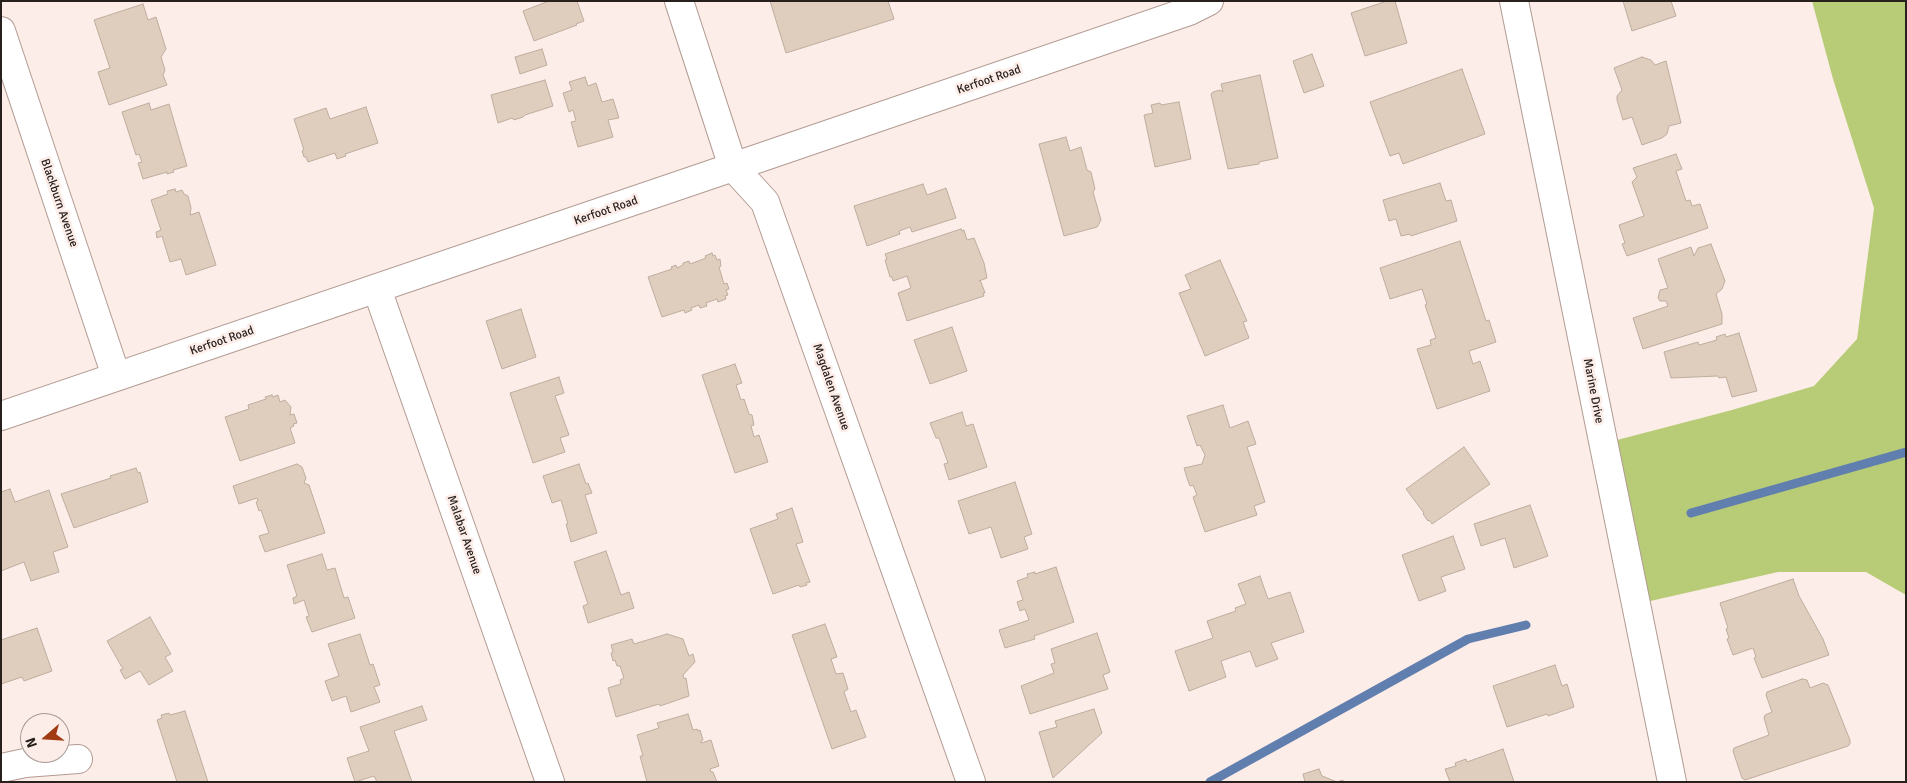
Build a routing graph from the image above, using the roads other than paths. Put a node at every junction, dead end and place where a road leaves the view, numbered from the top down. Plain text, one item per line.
1 (679, 1) edge
2 (1209, 1) edge
3 (1514, 1) edge
4 (1, 30) edge
5 (733, 168) junction
6 (377, 289) junction
7 (116, 376) junction
8 (1, 416) edge
9 (78, 759) dead end
10 (1, 768) edge
11 (550, 782) edge
12 (970, 782) edge
13 (1672, 782) edge

1 - 5 street, Magdalen Avenue
2 - 5 street, Kerfoot Road
3 - 13 street, Marine Drive
4 - 7 street, Blackburn Avenue
5 - 6 street, Kerfoot Road
5 - 12 street, Magdalen Avenue
6 - 7 street, Kerfoot Road
6 - 11 street, Malabar Avenue
7 - 8 street, Kerfoot Road
9 - 10 street

